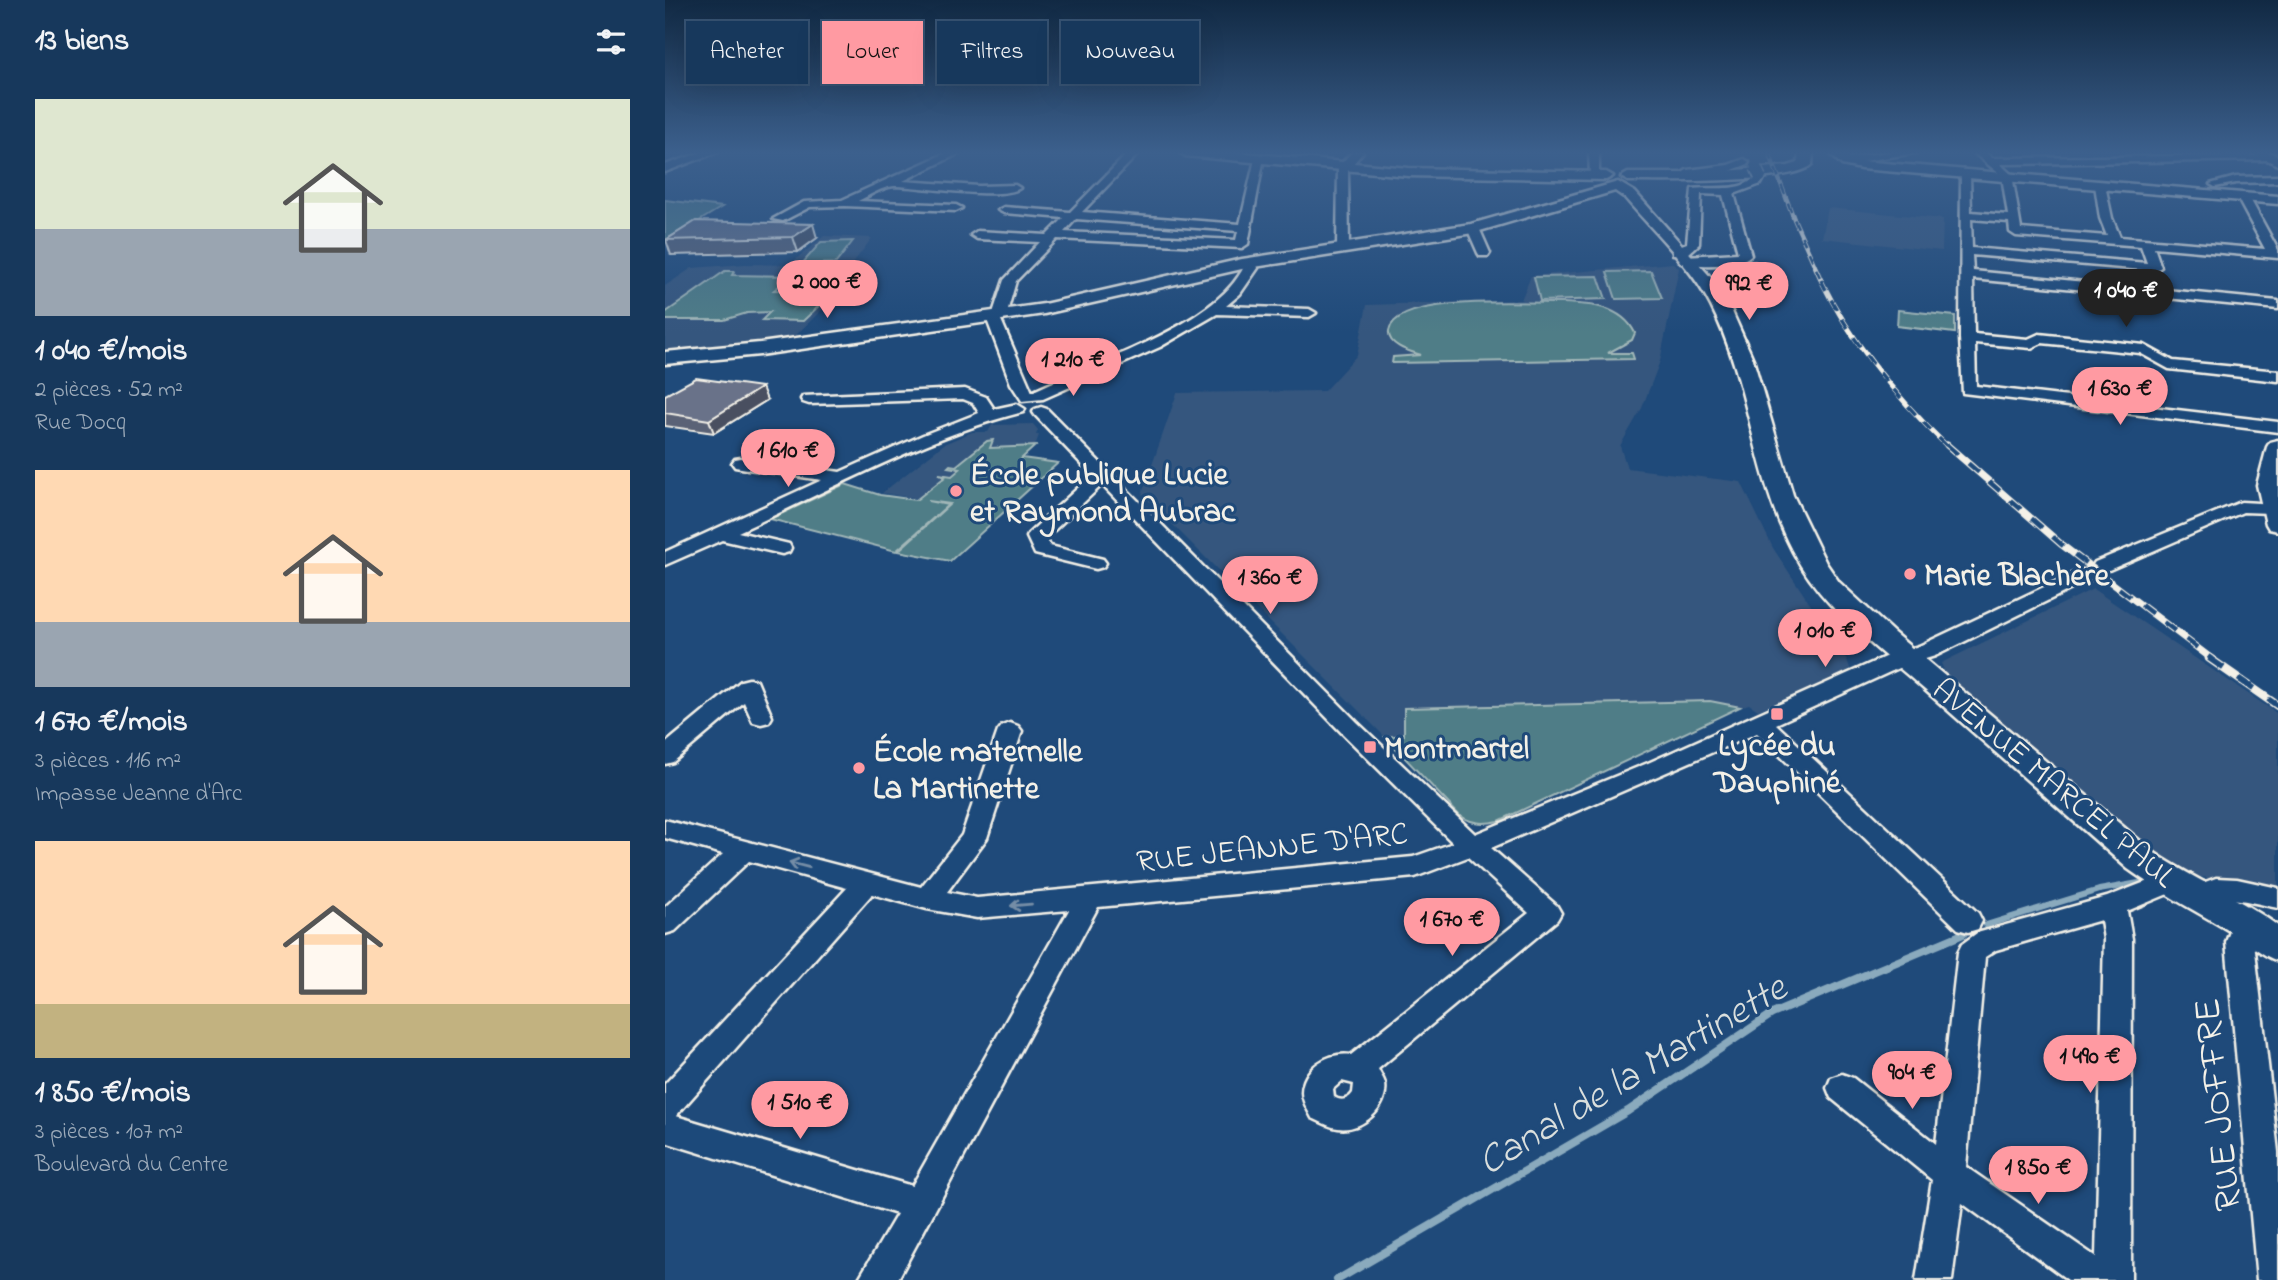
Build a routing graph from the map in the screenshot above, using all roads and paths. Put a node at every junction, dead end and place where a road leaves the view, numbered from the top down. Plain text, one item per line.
1 (793, 212) edge
2 (1024, 212) edge
3 (1078, 212) edge
4 (1249, 212) edge
5 (1344, 212) edge
6 (1525, 212) edge
7 (1640, 212) edge
8 (1695, 212) edge
9 (1733, 212) edge
10 (1966, 212) edge
11 (2013, 212) edge
12 (2105, 212) edge
13 (2247, 212) edge
14 (1966, 215) junction
15 (1074, 216) junction
16 (779, 219) dead end
17 (2014, 219) junction
18 (1245, 228) junction
19 (1473, 228) junction
20 (977, 235) dead end
21 (1053, 237) junction
22 (2115, 240) junction
23 (2146, 242) junction
24 (1242, 244) junction
25 (1343, 248) junction
26 (1966, 251) junction
27 (1484, 253) dead end
28 (2276, 254) edge
29 (1681, 255) junction
30 (1247, 263) junction
31 (1966, 274) junction
32 (2278, 305) edge
33 (1212, 310) junction
34 (1309, 313) dead end
35 (996, 317) junction
36 (1967, 338) junction
37 (665, 358) edge
38 (2278, 376) edge
39 (809, 399) dead end
40 (1035, 403) junction
41 (991, 414) junction
42 (2278, 427) edge
43 (2278, 447) edge
44 (741, 463) dead end
45 (1101, 476) junction
46 (842, 478) junction
47 (2275, 516) edge
48 (720, 534) junction
49 (782, 548) dead end
50 (665, 559) edge
51 (1096, 563) dead end
52 (1906, 658) junction
53 (761, 717) dead end
54 (1760, 722) junction
55 (1010, 731) dead end
56 (665, 756) edge
57 (665, 829) edge
58 (1472, 846) junction
59 (744, 850) junction
60 (867, 883) junction
61 (2184, 889) junction
62 (2278, 898) edge
63 (927, 899) junction
64 (1089, 899) junction
65 (2113, 906) junction
66 (1968, 921) dead end
67 (665, 923) edge
68 (2252, 926) junction
69 (2278, 946) edge
70 (1356, 1069) dead end
71 (1842, 1088) dead end
72 (665, 1106) edge
73 (665, 1127) edge
74 (1949, 1174) junction
75 (920, 1205) junction
76 (876, 1280) edge
77 (1934, 1280) edge
78 (2098, 1280) edge
79 (2113, 1280) edge
80 (2275, 1280) edge

1 - 16 street
2 - 15 street
3 - 15 street
4 - 18 street
5 - 25 street
6 - 19 main road
7 - 29 main road, AVENUE MARCEL PAUL
8 - 29 street
9 - 29 street
10 - 14 street
11 - 17 street
12 - 22 street
13 - 28 street
14 - 17 street
14 - 26 street
15 - 18 street
15 - 21 street
17 - 22 street
18 - 24 street
19 - 25 main road
19 - 27 street
20 - 21 street
21 - 24 street
21 - 35 street
22 - 23 street
23 - 26 street
23 - 28 street
24 - 30 street
25 - 30 main road
26 - 31 street
29 - 52 main road, AVENUE MARCEL PAUL
30 - 33 street
30 - 35 main road
31 - 32 street
31 - 36 street
33 - 34 street
33 - 40 street
35 - 37 main road
35 - 40 street
36 - 38 street
36 - 42 street
39 - 41 street
40 - 41 street
40 - 45 street
41 - 46 street
43 - 47 main road
44 - 46 street
45 - 51 street
45 - 58 street
46 - 48 street
47 - 52 street, RUE JEANNE D'ARC
48 - 49 street
48 - 50 street
52 - 54 street, RUE JEANNE D'ARC
52 - 61 main road, AVENUE MARCEL PAUL
53 - 56 street
54 - 58 street, RUE JEANNE D'ARC
54 - 66 street
55 - 63 street
57 - 59 street, RUE JEANNE D'ARC
58 - 64 street, RUE JEANNE D'ARC
58 - 70 street
60 -> 59 street, RUE JEANNE D'ARC
59 - 67 street
60 - 63 street, RUE JEANNE D'ARC
60 - 72 street
61 - 62 street
61 - 65 street
61 - 68 main road, AVENUE MARCEL PAUL
64 -> 63 street, RUE JEANNE D'ARC
64 - 75 street
65 - 74 street
65 - 79 street
68 - 69 main road, AVENUE MARCEL PAUL
68 - 80 street, RUE JOFFRE
71 - 74 street
73 - 75 street
74 - 77 street
74 - 78 street
75 - 76 street

